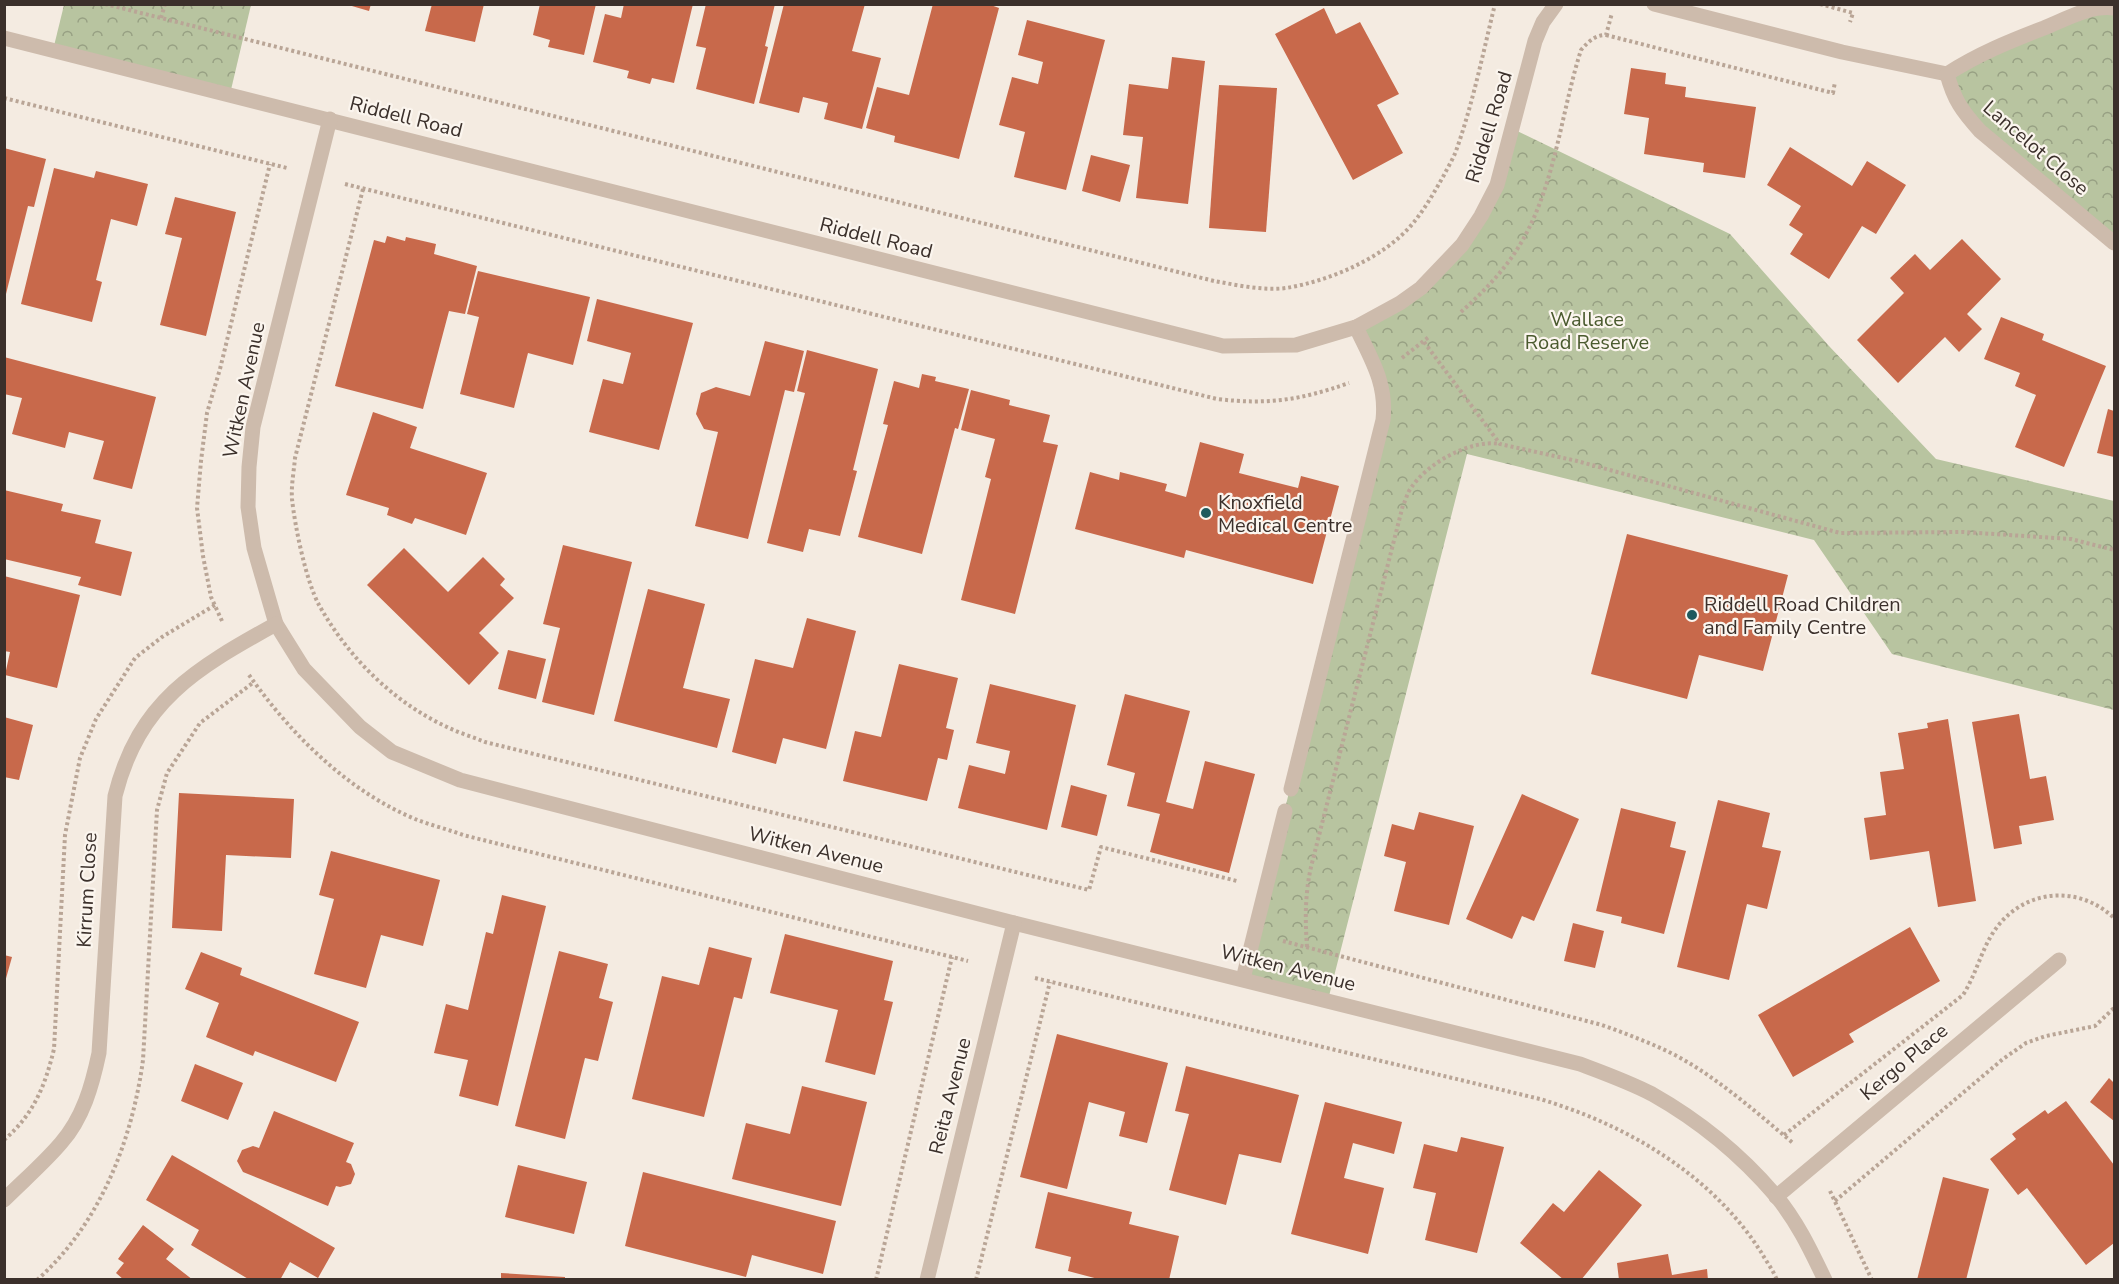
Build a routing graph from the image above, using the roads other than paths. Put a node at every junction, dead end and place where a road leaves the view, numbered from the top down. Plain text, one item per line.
1 (1556, 4) edge
2 (1654, 4) edge
3 (2115, 8) edge
4 (4, 38) edge
5 (1947, 74) junction
6 (330, 119) junction
7 (2115, 243) edge
8 (1356, 327) junction
9 (276, 624) junction
10 (1291, 789) dead end
11 (1285, 811) dead end
12 (1014, 923) junction
13 (2059, 960) dead end
14 (1243, 979) junction
15 (1776, 1197) junction
16 (4, 1200) edge
17 (927, 1280) edge
18 (1825, 1280) edge

1 - 8 street, Riddell Road
2 - 5 street
3 - 5 street
4 - 6 street, Riddell Road
5 - 7 street, Lancelot Close
6 - 8 street, Riddell Road
6 - 9 street, Witken Avenue
8 - 10 street
9 - 12 street, Witken Avenue
9 - 16 street, Kirrum Close
11 - 14 street
12 - 14 street, Witken Avenue
12 - 17 street, Reita Avenue
13 - 15 street, Kergo Place
14 - 15 street, Witken Avenue
15 - 18 street, Witken Avenue

